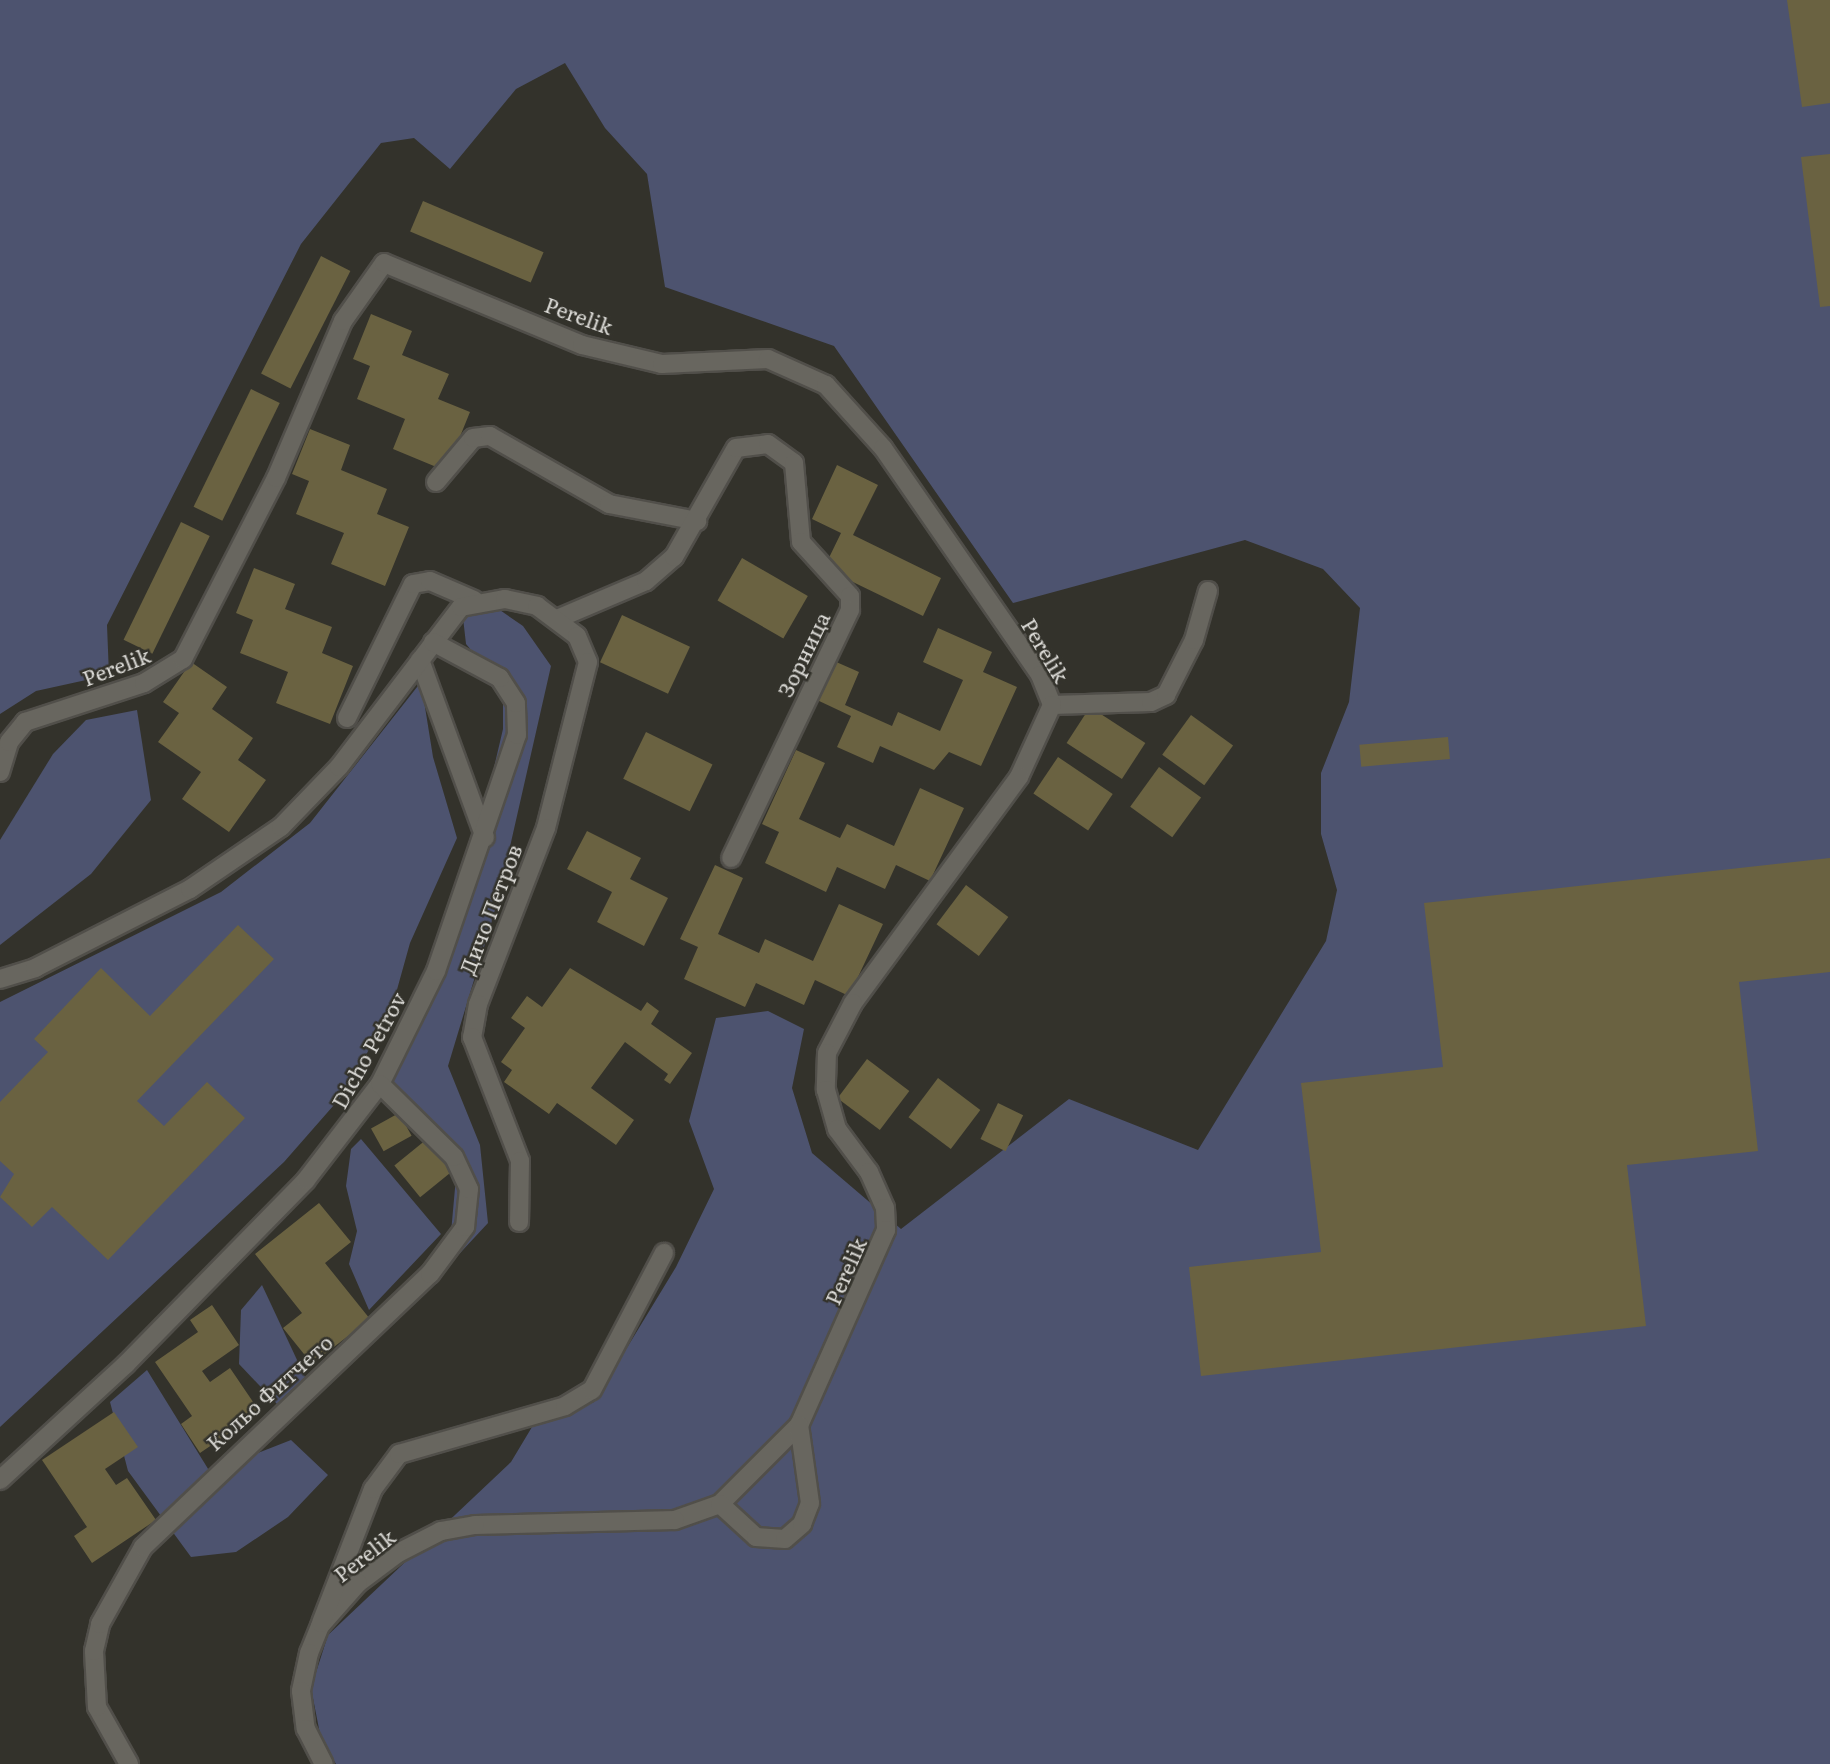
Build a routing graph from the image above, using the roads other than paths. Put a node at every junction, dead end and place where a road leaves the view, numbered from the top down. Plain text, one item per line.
1 (436, 482) dead end
2 (697, 521) junction
3 (1208, 591) dead end
4 (474, 600) junction
5 (557, 619) junction
6 (433, 642) junction
7 (420, 660) junction
8 (1052, 705) junction
9 (347, 718) dead end
10 (0, 772) edge
11 (485, 838) junction
12 (731, 858) dead end
13 (0, 979) edge
14 (380, 1084) junction
15 (519, 1222) dead end
16 (664, 1253) dead end
17 (799, 1425) junction
18 (0, 1480) edge
19 (720, 1504) junction
20 (320, 1626) junction
21 (129, 1764) edge
22 (324, 1764) edge

1 - 2 street
2 - 5 street, Зорница
2 - 12 street, Зорница
3 - 8 street
4 - 5 street
4 - 6 street
4 - 9 street
5 - 15 street, Дичо Петров
6 - 7 street
6 - 11 street, Dicho Petrov
7 - 11 street
7 - 13 street
8 - 10 street, Perelik
8 - 17 street, Perelik
11 - 14 street, Dicho Petrov
14 - 18 street, Dicho Petrov
14 - 21 street, Кольо Фитчето
16 - 20 street
17 - 19 street, Perelik
17 - 19 street
19 - 20 street, Perelik
20 - 22 street, Perelik

